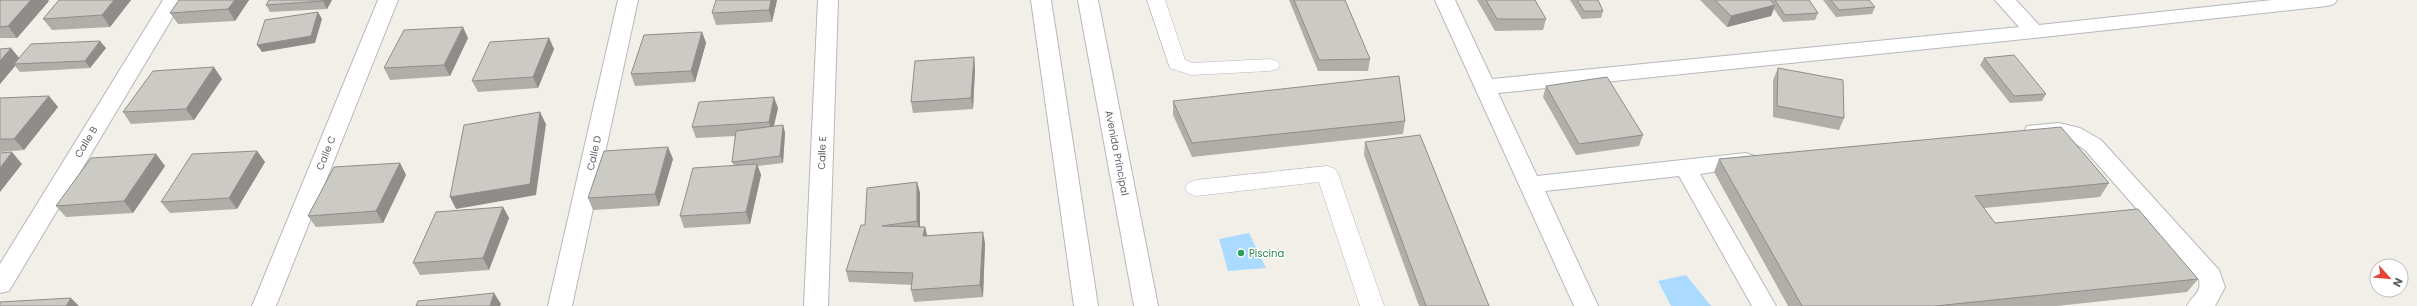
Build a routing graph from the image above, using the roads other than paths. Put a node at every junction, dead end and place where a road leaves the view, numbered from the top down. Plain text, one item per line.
1 (172, 0) edge
2 (388, 0) edge
3 (628, 0) edge
4 (828, 0) edge
5 (1041, 0) edge
6 (1088, 0) edge
7 (1156, 0) edge
8 (1445, 0) edge
9 (2005, 0) edge
10 (2327, 0) edge
11 (2034, 32) junction
12 (1270, 64) dead end
13 (1485, 87) junction
14 (2018, 133) edge
15 (1764, 160) edge
16 (1685, 168) junction
17 (1530, 185) junction
18 (1196, 188) dead end
19 (0, 284) edge
20 (264, 306) edge
21 (560, 306) edge
22 (816, 306) edge
23 (1086, 306) edge
24 (1146, 306) edge
25 (1372, 306) edge
26 (1586, 306) edge
27 (1764, 306) edge
28 (2199, 306) edge

1 - 19 street, Calle B
2 - 20 street, Calle C
3 - 21 street, Calle D
4 - 22 street, Calle E
5 - 23 street
6 - 24 street, Avenida Principal
7 - 12 lane
8 - 13 street
9 - 11 street
10 - 11 street
11 - 13 street
13 - 17 street
14 - 28 street
15 - 16 street
16 - 17 street
16 - 27 street
17 - 26 street
18 - 25 lane

